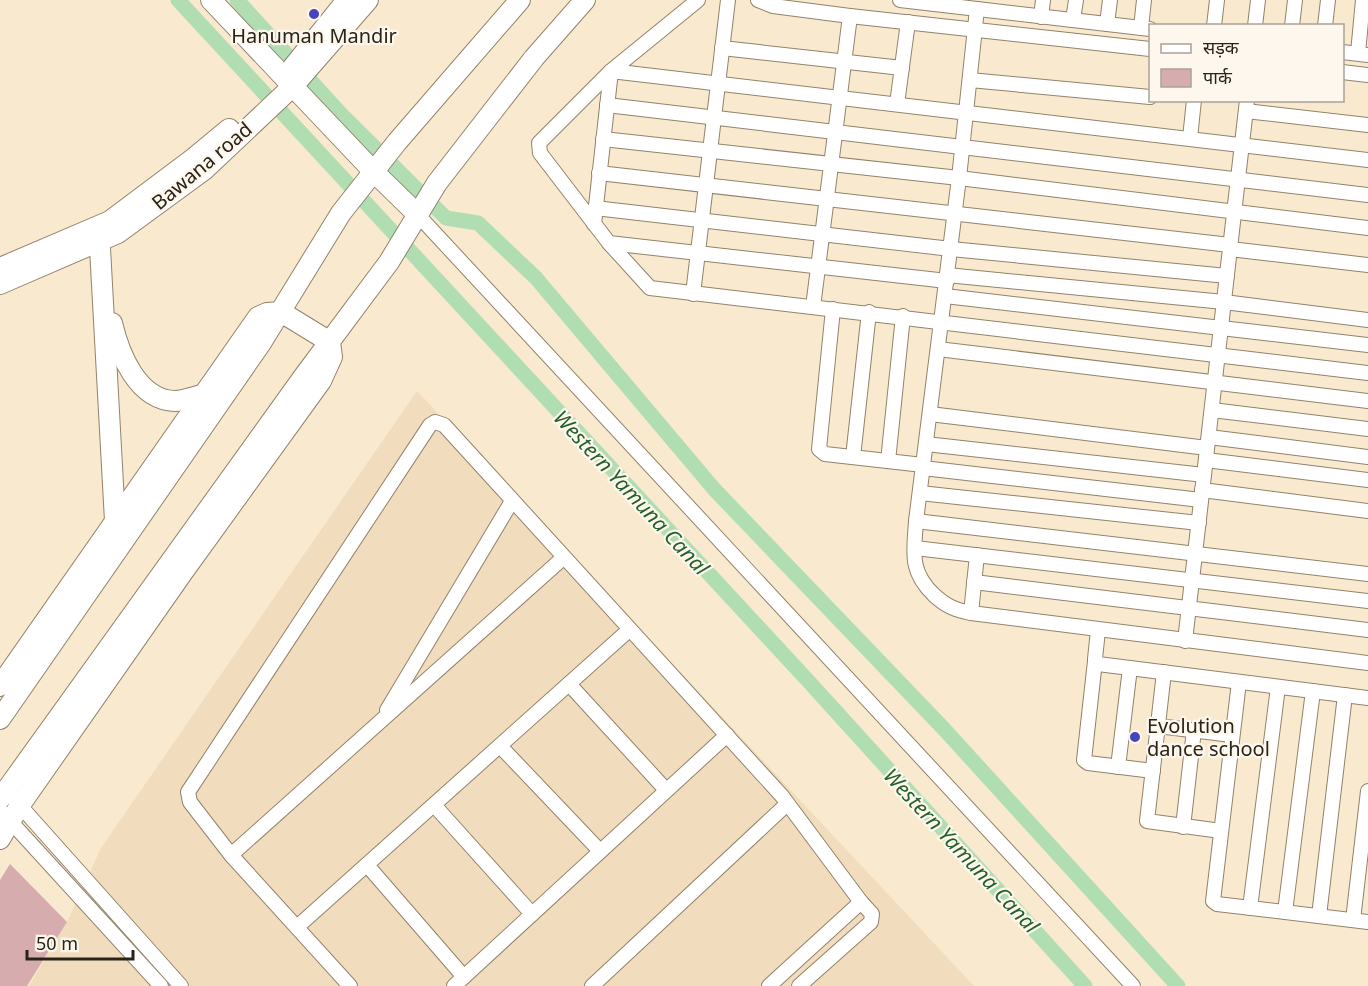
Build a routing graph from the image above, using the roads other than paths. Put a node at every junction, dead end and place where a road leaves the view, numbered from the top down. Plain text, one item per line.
1 (211, 0) edge
2 (346, 0) edge
3 (369, 0) edge
4 (520, 0) edge
5 (585, 0) edge
6 (698, 0) edge
7 (728, 0) edge
8 (758, 0) edge
9 (900, 0) edge
10 (1043, 0) edge
11 (1076, 0) edge
12 (1110, 0) edge
13 (1144, 0) edge
14 (1217, 0) edge
15 (1258, 0) edge
16 (1295, 0) edge
17 (1328, 0) edge
18 (1363, 0) edge
19 (1007, 6) edge
20 (977, 9) junction
21 (850, 16) junction
22 (1041, 16) junction
23 (1073, 20) junction
24 (908, 22) junction
25 (1107, 24) junction
26 (1215, 24) edge
27 (1255, 24) edge
28 (1292, 24) edge
29 (1325, 24) edge
30 (1146, 29) edge
31 (974, 30) junction
32 (722, 48) junction
33 (1149, 49) edge
34 (1344, 52) edge
35 (1363, 54) edge
36 (843, 62) junction
37 (902, 69) junction
38 (611, 70) junction
39 (1344, 72) edge
40 (1368, 75) edge
41 (970, 80) junction
42 (287, 82) junction
43 (718, 83) junction
44 (839, 97) junction
45 (1149, 97) edge
46 (1191, 102) edge
47 (897, 104) junction
48 (607, 105) junction
49 (1246, 106) edge
50 (966, 112) junction
51 (254, 114) junction
52 (714, 117) junction
53 (1368, 125) edge
54 (835, 131) junction
55 (1190, 138) junction
56 (603, 139) junction
57 (1242, 144) junction
58 (963, 147) junction
59 (710, 151) junction
60 (1368, 159) edge
61 (831, 164) junction
62 (375, 171) junction
63 (599, 173) junction
64 (959, 178) junction
65 (1238, 178) junction
66 (706, 185) junction
67 (1368, 195) edge
68 (826, 199) junction
69 (595, 207) junction
70 (1234, 211) junction
71 (418, 213) junction
72 (955, 214) junction
73 (702, 220) junction
74 (594, 224) junction
75 (1368, 228) edge
76 (118, 233) junction
77 (822, 234) junction
78 (99, 235) junction
79 (609, 243) junction
80 (1230, 247) junction
81 (951, 249) junction
82 (698, 253) junction
83 (1368, 265) edge
84 (818, 267) junction
85 (0, 268) edge
86 (1227, 276) junction
87 (947, 278) junction
88 (0, 284) edge
89 (693, 294) junction
90 (945, 296) junction
91 (1224, 302) junction
92 (813, 307) junction
93 (833, 309) junction
94 (281, 312) junction
95 (869, 312) junction
96 (903, 316) junction
97 (942, 320) junction
98 (1368, 320) edge
99 (1221, 327) junction
100 (330, 342) junction
101 (1368, 345) edge
102 (938, 350) junction
103 (1218, 353) junction
104 (1368, 373) edge
105 (1215, 382) junction
106 (202, 395) junction
107 (1368, 401) edge
108 (1212, 410) junction
109 (930, 414) junction
110 (1368, 429) edge
111 (926, 444) junction
112 (1207, 448) junction
113 (1368, 456) edge
114 (853, 457) junction
115 (888, 461) junction
116 (923, 466) junction
117 (1204, 475) junction
118 (1368, 480) edge
119 (920, 493) junction
120 (1202, 495) junction
121 (512, 501) junction
122 (1368, 511) edge
123 (115, 521) junction
124 (916, 521) junction
125 (1199, 524) junction
126 (915, 548) junction
127 (1195, 554) junction
128 (977, 555) junction
129 (563, 558) junction
130 (1368, 574) edge
131 (1192, 579) junction
132 (974, 582) junction
133 (1368, 601) edge
134 (1189, 609) junction
135 (971, 613) junction
136 (629, 630) junction
137 (1098, 630) junction
138 (1368, 630) edge
139 (1185, 641) junction
140 (1095, 661) junction
141 (1368, 663) edge
142 (1130, 668) junction
143 (1164, 672) junction
144 (1239, 682) junction
145 (568, 684) junction
146 (0, 686) edge
147 (1278, 687) junction
148 (1313, 691) junction
149 (1345, 695) junction
150 (1368, 698) edge
151 (0, 719) edge
152 (380, 722) junction
153 (1158, 726) junction
154 (1194, 730) junction
155 (726, 735) junction
156 (1232, 735) junction
157 (500, 746) junction
158 (1118, 766) junction
159 (1153, 771) junction
160 (2, 790) edge
161 (666, 790) junction
162 (1368, 791) edge
163 (787, 804) junction
164 (434, 805) junction
165 (10, 812) edge
166 (1183, 827) junction
167 (1221, 831) junction
168 (0, 839) edge
169 (600, 851) junction
170 (231, 855) junction
171 (367, 865) junction
172 (861, 902) junction
173 (1250, 908) junction
174 (1285, 912) junction
175 (532, 914) junction
176 (1319, 916) junction
177 (1353, 920) junction
178 (1368, 922) edge
179 (297, 927) junction
180 (459, 981) edge
181 (347, 985) edge
182 (161, 986) edge
183 (181, 986) edge
184 (592, 986) edge
185 (769, 986) edge
186 (799, 986) edge
187 (1133, 986) edge

1 - 42 street
2 - 42 street, Bawana road
3 - 42 street, Bawana road
4 - 62 street
5 - 71 street
6 - 38 street
7 - 32 street
8 - 21 street
9 - 20 street
10 - 22 street
11 - 23 street
12 - 25 street
13 - 30 street
14 - 26 street
15 - 27 street
16 - 28 street
17 - 29 street
18 - 35 street
19 - 20 street
19 - 22 street
20 - 31 street
21 - 24 street
21 - 36 street
22 - 23 street
23 - 25 street
24 - 31 street
24 - 37 street
25 - 30 street
31 - 33 street
31 - 41 street
32 - 36 street
32 - 43 street
34 - 35 street
36 - 37 street
36 - 44 street
37 - 47 street
38 - 43 street
38 - 48 street
38 - 74 street
39 - 40 street
41 - 45 street
41 - 50 street
42 - 51 street, Bawana road
42 - 62 street
43 - 44 street
43 - 52 street
44 - 47 street
44 - 54 street
46 - 55 street
47 - 50 street
48 - 52 street
48 - 56 street
49 - 53 street
49 - 57 street
50 - 55 street
50 - 58 street
51 - 76 street, Bawana road
51 - 78 street, Bawana road
52 - 54 street
52 - 59 street
54 - 58 street
54 - 61 street
55 - 57 street
56 - 59 street
56 - 63 street
57 - 60 street
57 - 65 street
58 - 64 street
58 - 65 street
59 - 61 street
59 - 66 street
61 - 64 street
61 - 68 street
62 - 71 street
62 - 94 street
63 - 66 street
63 - 69 street
64 - 70 street
64 - 72 street
65 - 67 street
65 - 70 street
66 - 68 street
66 - 73 street
68 - 72 street
68 - 77 street
69 - 73 street
69 - 74 street
70 - 75 street
70 - 80 street
71 - 100 street
71 - 187 street
72 - 80 street
72 - 81 street
73 - 77 street
73 - 82 street
74 - 79 street
76 - 78 street, Bawana road
76 - 106 street
77 - 81 street
77 - 84 street
78 - 85 street, Bawana road
78 - 88 street, Bawana road
78 - 123 street
79 - 82 street
79 - 89 street
80 - 83 street
80 - 86 street
81 - 86 street
81 - 87 street
82 - 84 street
82 - 89 street
84 - 87 street
84 - 92 street
86 - 91 street
87 - 90 street
87 - 91 street
89 - 92 street
90 - 97 street
90 - 99 street
91 - 98 street
91 - 99 street
92 - 93 street
93 - 95 street
93 - 114 street
94 - 100 street
94 - 106 street
94 - 151 street
95 - 96 street
95 - 114 street
96 - 97 street
96 - 115 street
97 - 102 street
97 - 103 street
99 - 101 street
99 - 103 street
100 - 160 street
100 - 165 street
102 - 105 street
102 - 109 street
103 - 104 street
103 - 105 street
105 - 107 street
105 - 108 street
106 - 123 street
108 - 110 street
108 - 112 street
109 - 111 street
109 - 112 street
111 - 116 street
111 - 117 street
112 - 113 street
112 - 117 street
112 - 118 street
114 - 115 street
115 - 116 street
116 - 119 street
116 - 120 street
117 - 120 street
119 - 124 street
119 - 125 street
120 - 122 street
120 - 125 street
121 - 129 street
121 - 152 street
121 - 170 street
123 - 146 street
124 - 126 street
124 - 127 street
125 - 127 street
126 - 128 street
126 - 135 street
127 - 130 street
127 - 131 street
128 - 131 street
128 - 132 street
129 - 136 street
129 - 152 street
131 - 133 street
131 - 134 street
132 - 134 street
132 - 135 street
134 - 138 street
134 - 139 street
135 - 137 street
136 - 145 street
136 - 155 street
137 - 139 street
137 - 140 street
139 - 141 street
140 - 142 street
140 - 158 street
142 - 143 street
142 - 158 street
143 - 144 street
143 - 153 street
144 - 147 street
144 - 156 street
145 - 157 street
145 - 161 street
147 - 148 street
147 - 173 street
148 - 149 street
148 - 174 street
149 - 150 street
149 - 176 street
152 - 170 street
153 - 154 street
153 - 159 street
154 - 156 street
154 - 166 street
155 - 161 street
155 - 163 street
156 - 167 street
157 - 164 street
157 - 169 street
158 - 159 street
159 - 166 street
160 - 165 street
161 - 169 street
162 - 177 street
163 - 172 street
163 - 184 street
164 - 171 street
164 - 175 street
165 - 168 street
165 - 182 street
165 - 183 street
166 - 167 street
167 - 173 street
169 - 175 street
170 - 179 street
171 - 179 street
171 - 180 street
172 - 185 street
172 - 186 street
173 - 174 street
174 - 176 street
175 - 180 street
176 - 177 street
177 - 178 street
179 - 181 street

